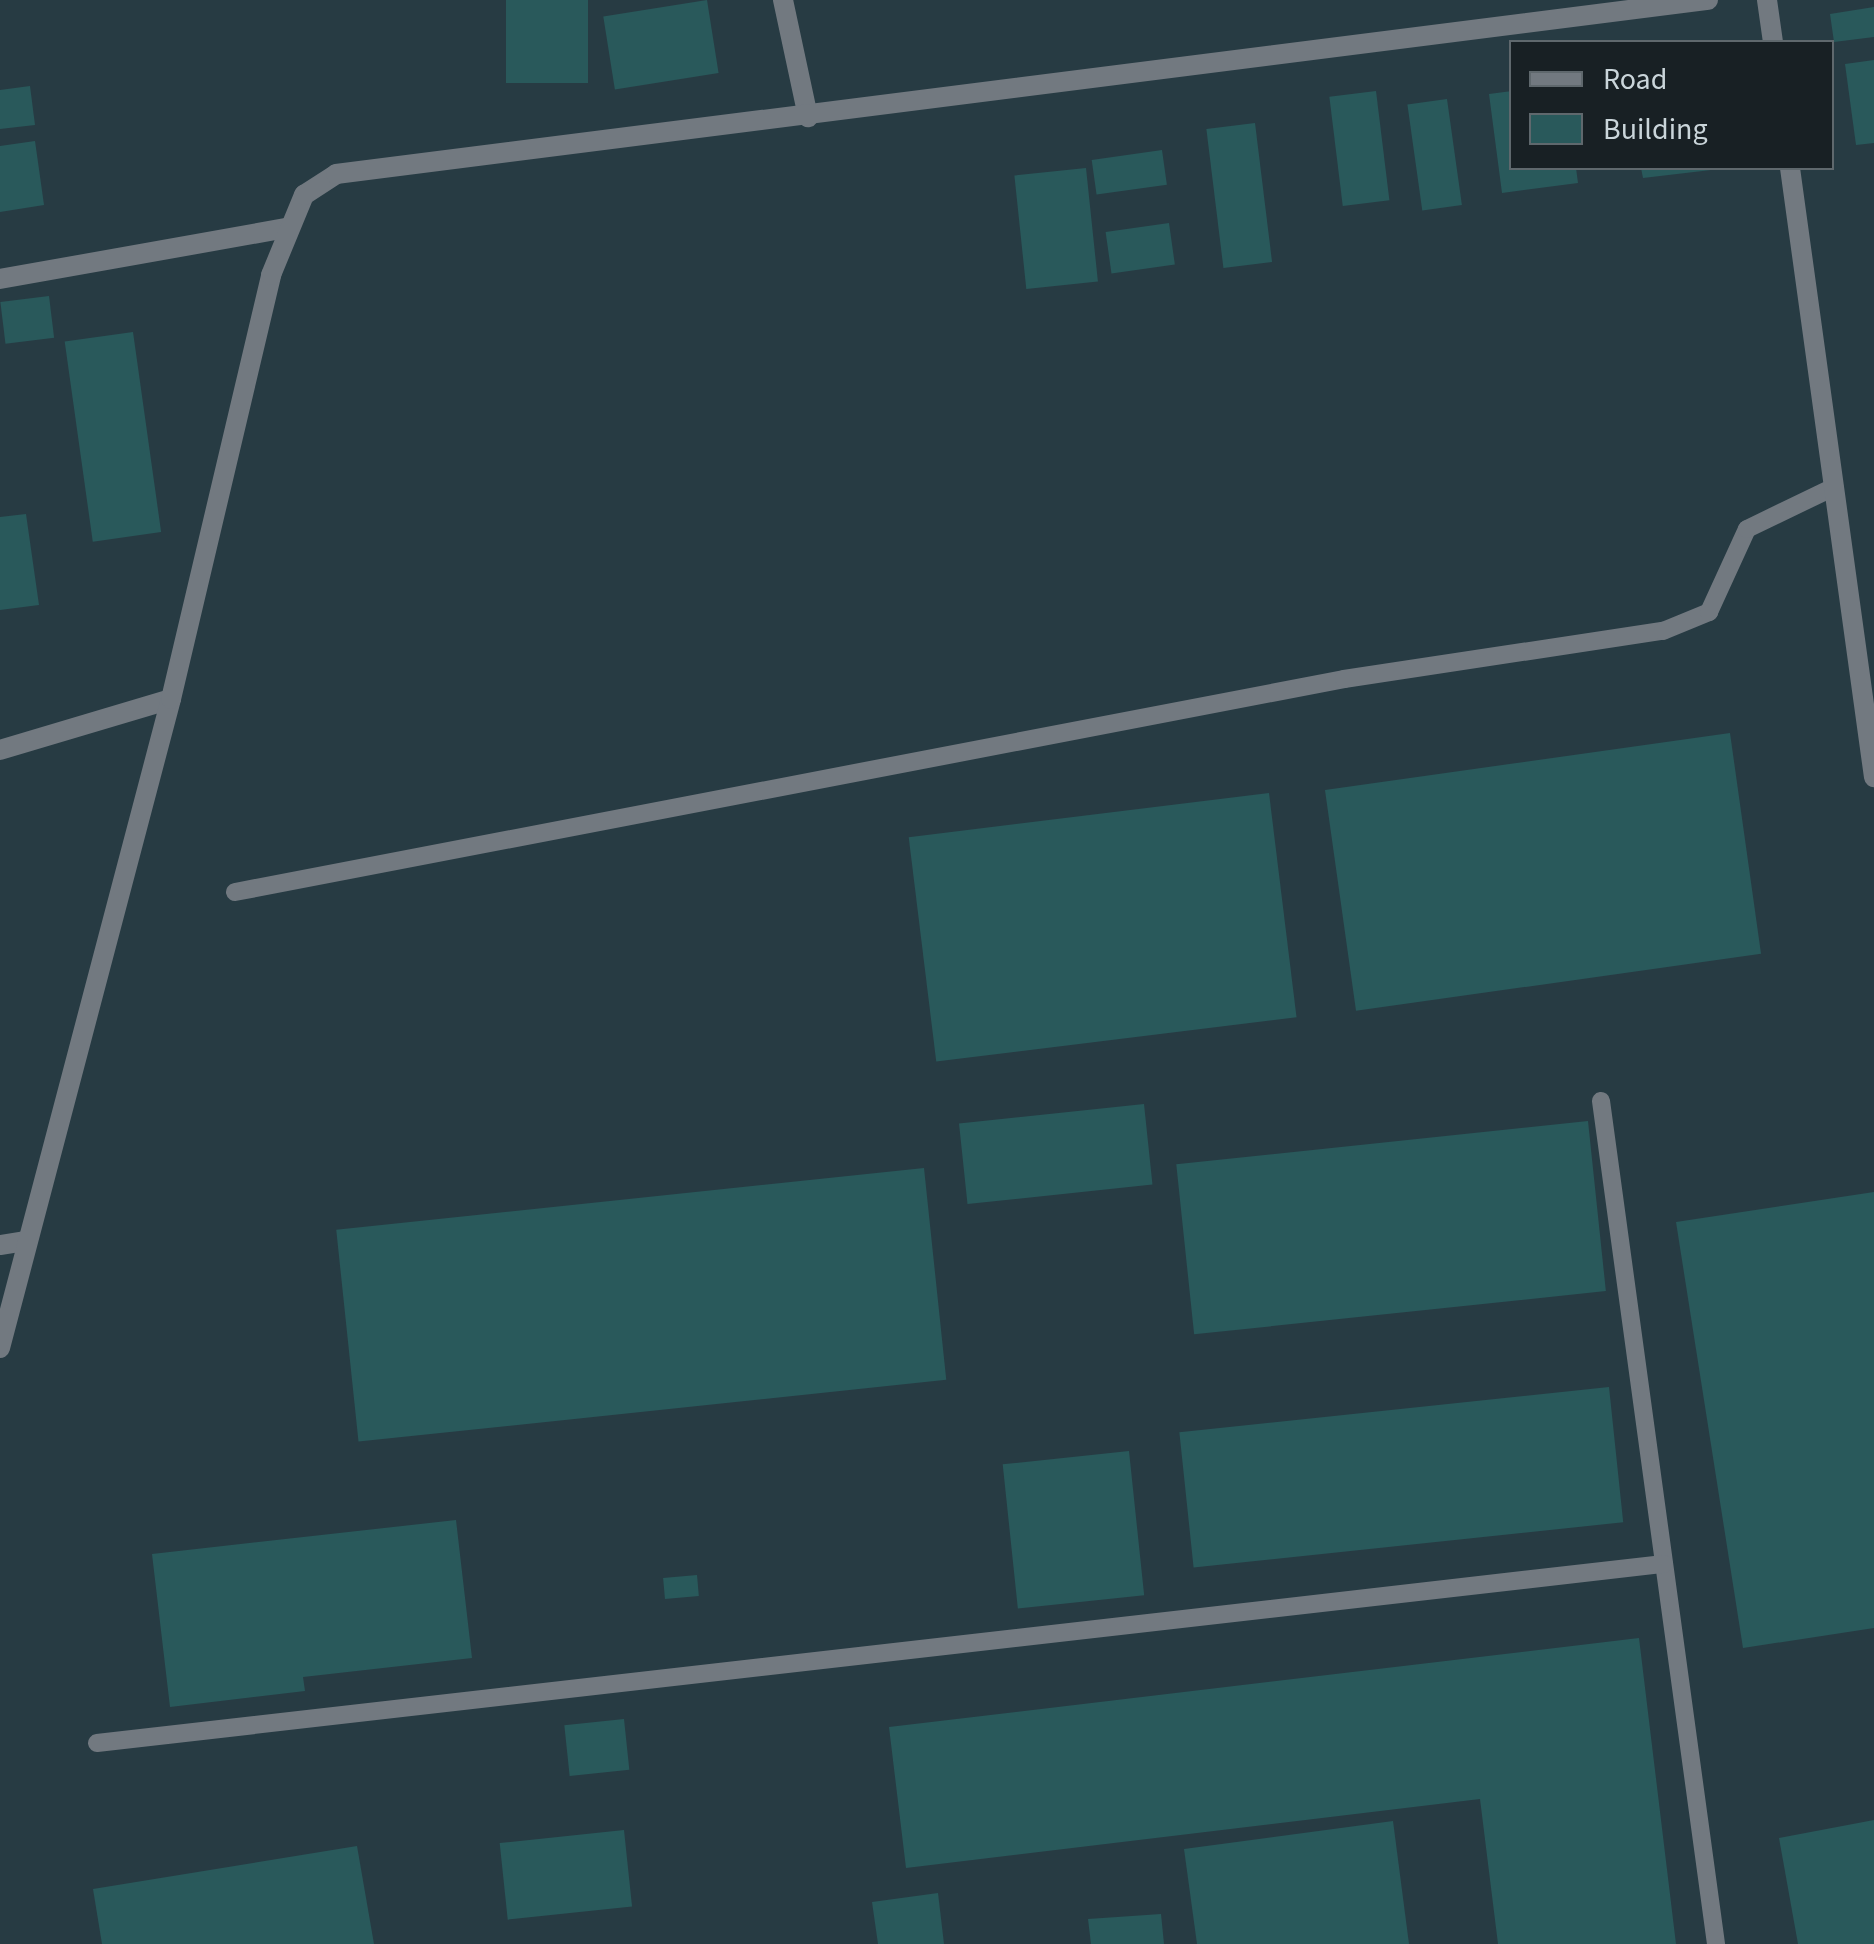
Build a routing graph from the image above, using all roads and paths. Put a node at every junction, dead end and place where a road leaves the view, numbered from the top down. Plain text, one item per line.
1 (783, 0) edge
2 (1708, 0) edge
3 (1767, 0) edge
4 (1773, 40) edge
5 (808, 117) junction
6 (1790, 170) edge
7 (288, 228) junction
8 (0, 280) edge
9 (1834, 487) junction
10 (171, 699) junction
11 (0, 750) edge
12 (1874, 777) edge
13 (234, 892) dead end
14 (1601, 1101) dead end
15 (25, 1241) junction
16 (0, 1245) edge
17 (0, 1348) edge
18 (1664, 1564) junction
19 (97, 1743) dead end
20 (1716, 1944) edge

1 - 5 street
2 - 5 street
3 - 4 street
5 - 7 street
6 - 9 street
7 - 8 street
7 - 10 street
9 - 12 street
9 - 13 lane
10 - 11 street
10 - 15 street
14 - 18 lane
15 - 16 street
15 - 17 street
18 - 19 lane
18 - 20 lane

